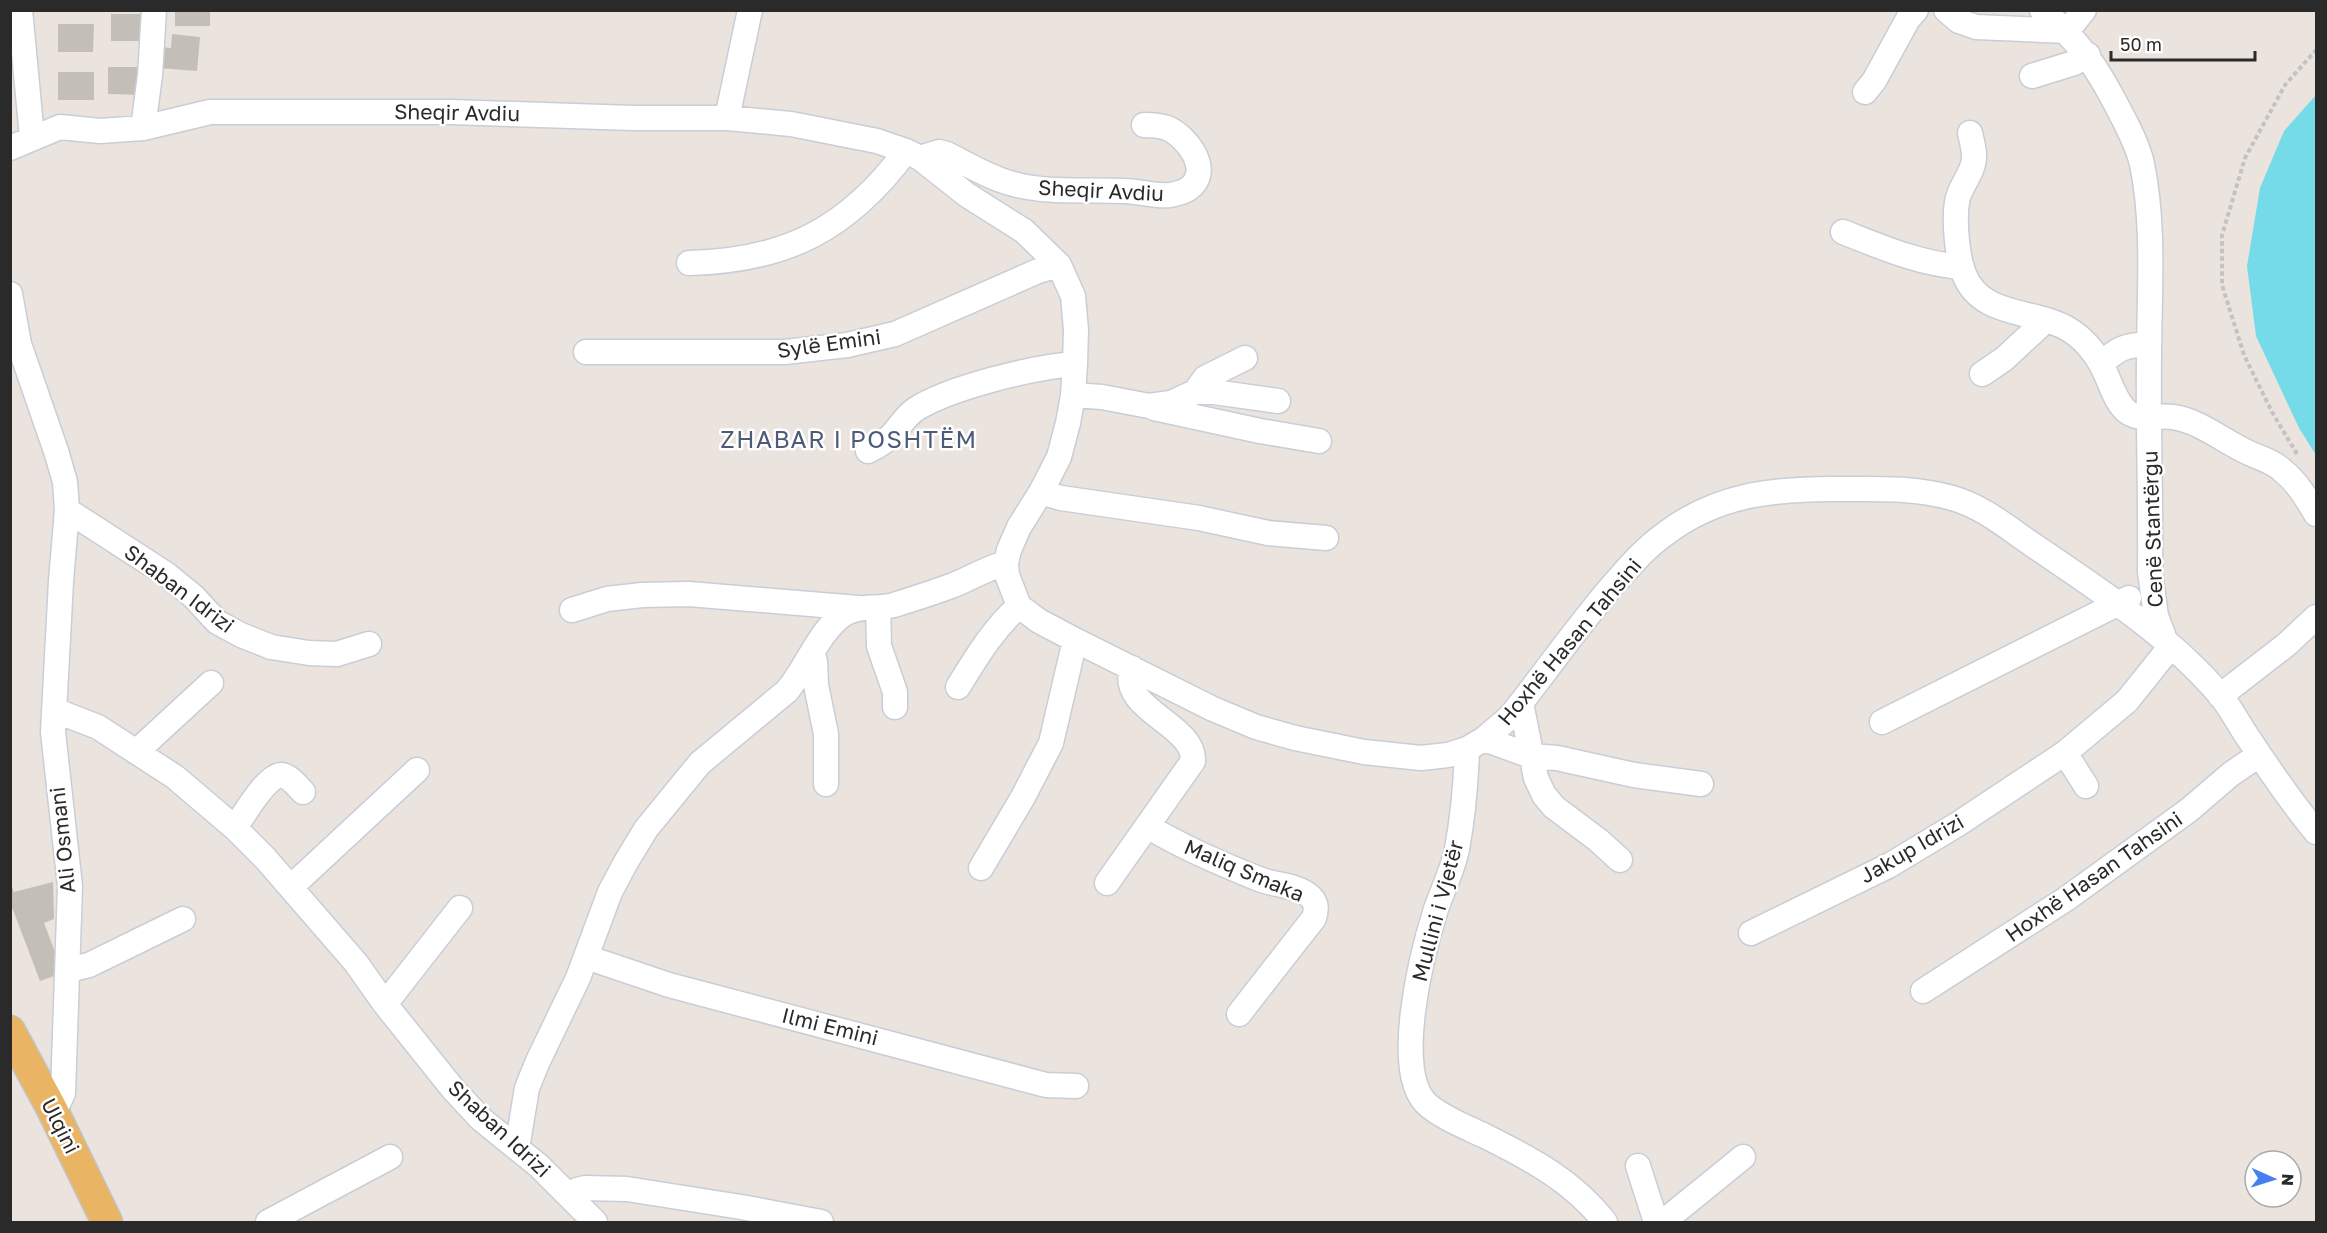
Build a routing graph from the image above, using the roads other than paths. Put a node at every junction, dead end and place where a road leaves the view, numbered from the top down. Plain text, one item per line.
1 (20, 10) edge
2 (154, 10) edge
3 (750, 10) edge
4 (1916, 10) edge
5 (1946, 10) edge
6 (2042, 10) edge
7 (2084, 10) edge
8 (2067, 32) junction
9 (2088, 55) junction
10 (2032, 76) dead end
11 (1865, 92) dead end
12 (727, 117) junction
13 (1144, 125) dead end
14 (143, 128) junction
15 (1970, 133) dead end
16 (32, 137) junction
17 (10, 148) edge
18 (913, 154) junction
19 (1843, 232) dead end
20 (689, 263) dead end
21 (1059, 265) junction
22 (1962, 267) junction
23 (10, 294) edge
24 (2046, 320) junction
25 (2149, 344) junction
26 (586, 352) dead end
27 (1245, 358) dead end
28 (1075, 364) junction
29 (2101, 364) junction
30 (1982, 374) dead end
31 (1195, 392) junction
32 (1073, 395) junction
33 (1278, 401) dead end
34 (1149, 406) junction
35 (2148, 417) junction
36 (1319, 441) dead end
37 (868, 451) dead end
38 (1041, 492) junction
39 (67, 510) junction
40 (2316, 514) edge
41 (1326, 538) dead end
42 (1006, 563) junction
43 (2150, 572) junction
44 (2117, 603) junction
45 (1019, 606) junction
46 (868, 608) junction
47 (572, 610) dead end
48 (2316, 617) edge
49 (1075, 640) junction
50 (2168, 643) junction
51 (369, 644) dead end
52 (812, 656) junction
53 (1132, 668) junction
54 (211, 683) dead end
55 (958, 687) dead end
56 (2220, 696) junction
57 (1521, 703) junction
58 (895, 707) dead end
59 (54, 710) junction
60 (1882, 723) dead end
61 (1475, 744) junction
62 (136, 752) junction
63 (2065, 753) junction
64 (2259, 755) junction
65 (1531, 756) junction
66 (417, 770) dead end
67 (826, 784) dead end
68 (1701, 784) dead end
69 (2086, 786) dead end
70 (303, 792) dead end
71 (1147, 826) junction
72 (235, 828) junction
73 (2316, 832) edge
74 (1620, 860) dead end
75 (981, 868) dead end
76 (1107, 884) dead end
77 (291, 888) junction
78 (460, 908) dead end
79 (183, 919) dead end
80 (1751, 933) dead end
81 (586, 957) junction
82 (68, 970) junction
83 (1923, 991) dead end
84 (385, 1004) junction
85 (1239, 1014) dead end
86 (10, 1031) edge
87 (1076, 1086) dead end
88 (52, 1108) junction
89 (518, 1148) junction
90 (390, 1157) dead end
91 (1743, 1157) dead end
92 (1638, 1166) dead end
93 (571, 1196) junction
94 (106, 1222) edge
95 (268, 1222) edge
96 (595, 1222) edge
97 (821, 1222) edge
98 (1605, 1222) edge
99 (1656, 1222) edge
100 (1663, 1222) edge

1 - 16 street
2 - 14 street
3 - 12 street
4 - 11 street
5 - 8 street
6 - 8 street, Cenë Stantërgu
7 - 8 street
8 - 9 street, Cenë Stantërgu
9 - 10 street
9 - 25 street, Cenë Stantërgu
12 - 14 street, Sheqir Avdiu
12 - 18 street, Sheqir Avdiu
13 - 18 street, Sheqir Avdiu
14 - 16 street, Sheqir Avdiu
15 - 22 street
16 - 17 street, Sheqir Avdiu
18 - 20 street
18 - 21 street, Sheqir Avdiu
19 - 22 street
21 - 26 street, Sylë Emini
21 - 28 street, Sheqir Avdiu
22 - 24 street
23 - 39 street
24 - 29 street
24 - 30 street
25 - 29 street
25 - 35 street, Cenë Stantërgu
27 - 31 street
28 - 32 street, Sheqir Avdiu
28 - 37 street
29 - 35 street
31 - 33 street
31 - 34 street
32 - 34 street
32 - 38 street, Sheqir Avdiu
34 - 36 street
35 - 40 street
35 - 43 street, Cenë Stantërgu
38 - 41 street
38 - 42 street, Sheqir Avdiu
39 - 51 street, Shaban Idrizi
39 - 59 street
42 - 45 street
42 - 46 street
43 - 44 street
43 - 50 street, Cenë Stantërgu
44 - 50 street, Hoxhë Hasan Tahsini
44 - 57 street, Hoxhë Hasan Tahsini
44 - 60 street
45 - 49 street, Hoxhë Hasan Tahsini
45 - 55 street
46 - 47 street
46 - 52 street
46 - 58 street
48 - 56 street
49 - 53 street, Hoxhë Hasan Tahsini
49 - 75 street
50 - 56 street, Hoxhë Hasan Tahsini
50 - 63 street, Jakup Idrizi
52 - 67 street
52 - 81 street
53 - 61 street, Hoxhë Hasan Tahsini
53 - 71 street
54 - 62 street
56 - 64 street, Hoxhë Hasan Tahsini
57 - 61 street, Hoxhë Hasan Tahsini
57 - 65 street
59 - 62 street, Shaban Idrizi
59 - 82 street, Ali Osmani
61 - 65 street
61 - 98 street, Mullini i Vjetër
62 - 72 street, Shaban Idrizi
63 - 69 street
63 - 80 street, Jakup Idrizi
64 - 73 street, Hoxhë Hasan Tahsini
64 - 83 street, Hoxhë Hasan Tahsini
65 - 68 street
65 - 74 street
66 - 77 street
70 - 72 street
71 - 76 street
71 - 85 street, Maliq Smaka
72 - 77 street, Shaban Idrizi
77 - 84 street, Shaban Idrizi
78 - 84 street
79 - 82 street
81 - 87 street, Ilmi Emini
81 - 89 street
82 - 88 street, Ali Osmani
84 - 89 street, Shaban Idrizi
86 - 88 main road, Ulqini
88 - 94 main road, Ulqini
89 - 93 street, Shaban Idrizi
90 - 95 street
91 - 100 street
92 - 99 street
93 - 96 street, Shaban Idrizi
93 - 97 street

